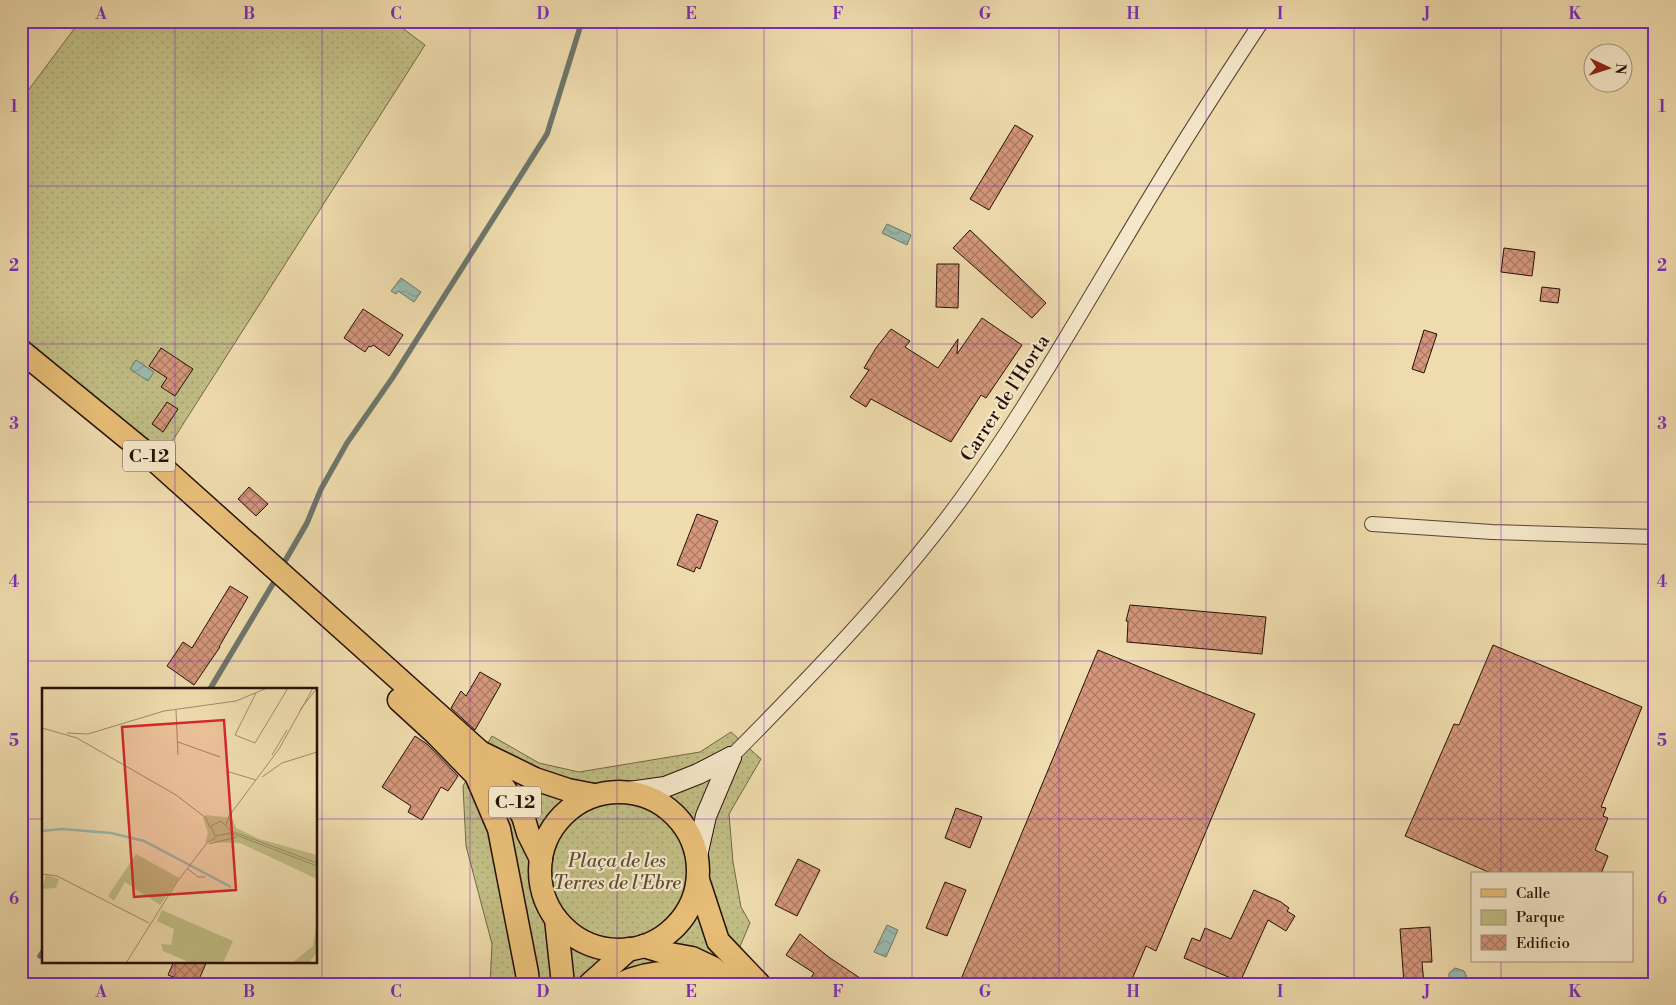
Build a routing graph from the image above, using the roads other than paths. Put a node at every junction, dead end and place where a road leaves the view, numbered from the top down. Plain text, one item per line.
1 (1262, 21) edge
2 (21, 351) edge
3 (1372, 524) dead end
4 (1655, 537) edge
5 (370, 653) junction
6 (479, 751) junction
7 (730, 757) junction
8 (628, 792) junction
9 (594, 795) junction
10 (696, 856) junction
11 (541, 859) junction
12 (697, 879) junction
13 (556, 919) junction
14 (636, 948) junction
15 (528, 984) edge
16 (563, 984) edge
17 (590, 984) edge
18 (620, 984) edge
19 (717, 984) edge
20 (733, 984) edge
21 (760, 984) edge

1 - 7 street, Carrer de l'Horta
2 - 5 main road, C-12
3 - 4 street
5 - 6 main road, C-12
5 - 15 main road
6 - 9 main road, C-12
6 - 11 main road, C-12
7 - 8 street
7 - 10 street
8 - 9 main road, C-12
8 - 10 main road, C-12
9 - 11 main road, C-12
10 - 12 main road, C-12
11 - 13 main road, C-12
12 - 14 main road, C-12
12 - 21 main road, C-12
13 - 14 main road, C-12
13 - 16 main road
14 - 17 main road
14 - 20 main road, C-12
18 - 19 main road

